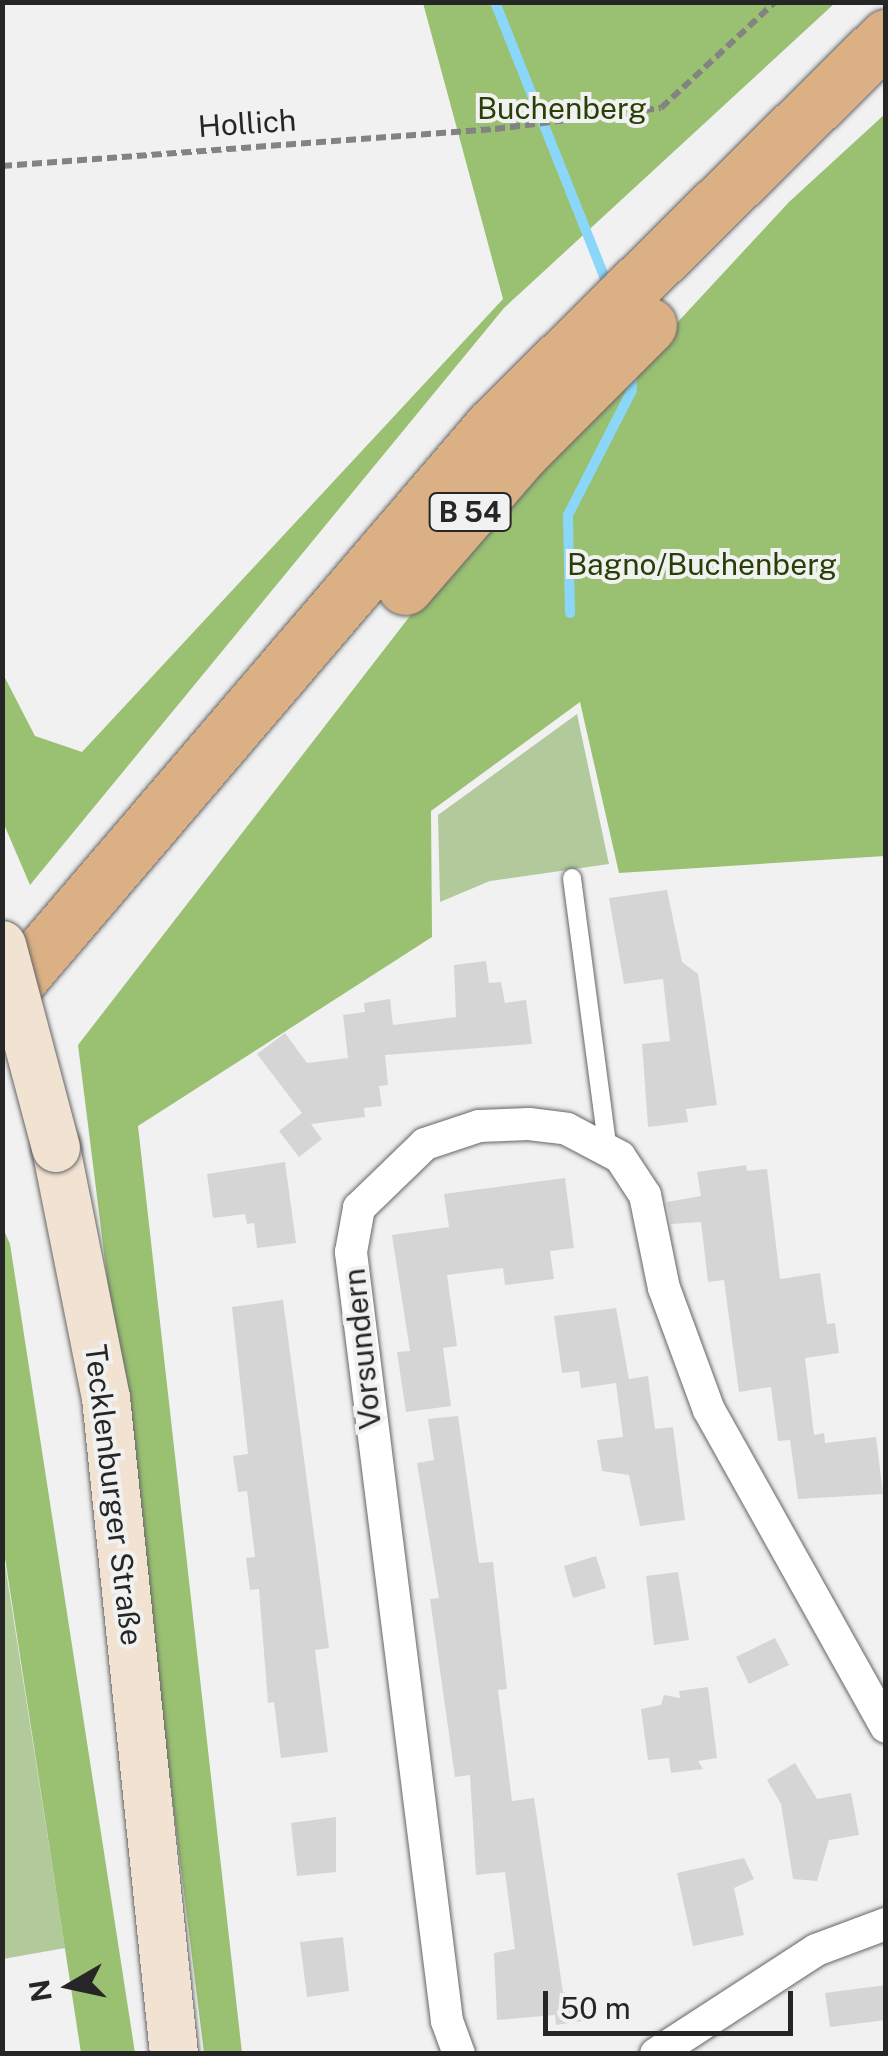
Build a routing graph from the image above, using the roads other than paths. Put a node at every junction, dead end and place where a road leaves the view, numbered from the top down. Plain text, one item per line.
1 (886, 37) edge
2 (886, 88) edge
3 (572, 878) dead end
4 (2, 945) edge
5 (2, 998) edge
6 (2, 1050) edge
7 (608, 1151) junction
8 (886, 1727) edge
9 (886, 1924) edge
10 (174, 2054) edge
11 (459, 2054) edge
12 (656, 2054) edge

1 - 5 highway, B 54
2 - 6 highway, B 54
3 - 7 lane
4 - 10 main road, Tecklenburger Straße, bridge
7 - 8 street, Vorsundern
7 - 11 street, Vorsundern
9 - 12 street

